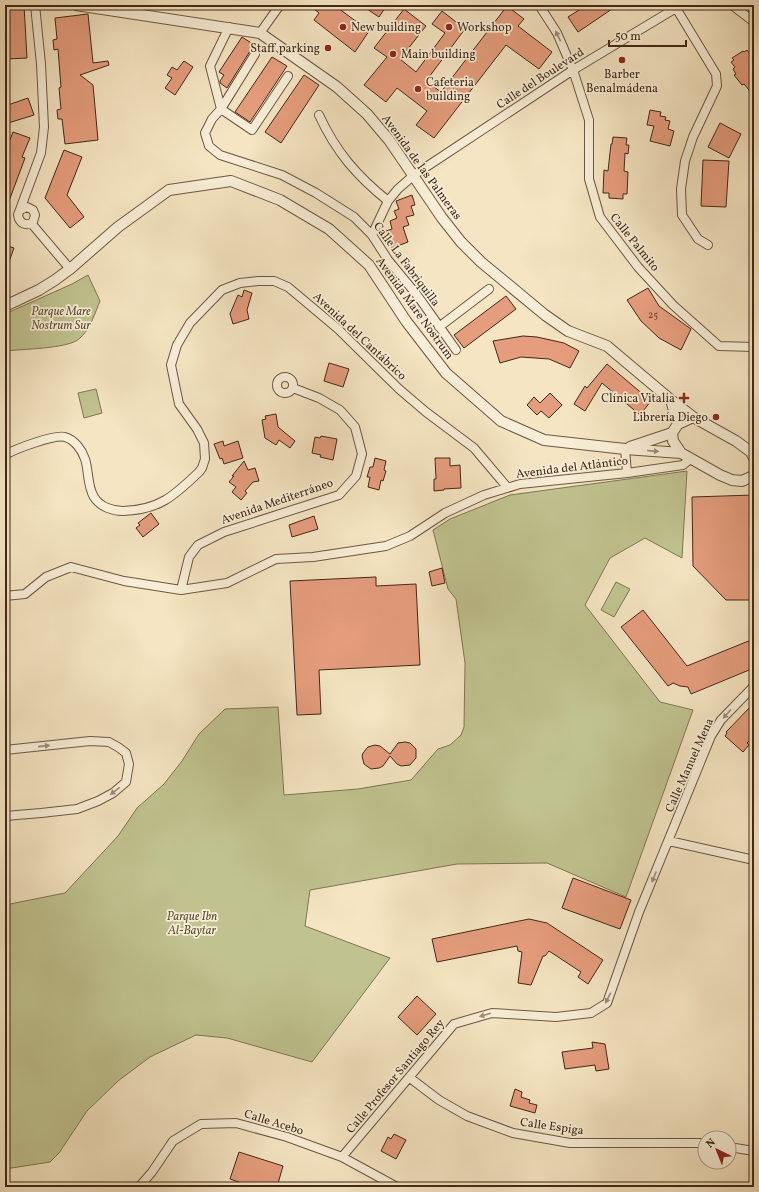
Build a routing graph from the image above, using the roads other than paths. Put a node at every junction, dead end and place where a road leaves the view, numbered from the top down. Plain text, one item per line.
1 (35, 5) edge
2 (76, 5) edge
3 (280, 5) edge
4 (539, 5) edge
5 (732, 5) edge
6 (679, 7) edge
7 (754, 22) edge
8 (229, 28) junction
9 (260, 33) junction
10 (255, 54) dead end
11 (573, 70) junction
12 (288, 76) dead end
13 (221, 109) junction
14 (319, 115) dead end
15 (414, 175) junction
16 (24, 195) junction
17 (388, 201) junction
18 (31, 208) junction
19 (20, 210) junction
20 (31, 223) junction
21 (372, 235) junction
22 (708, 244) dead end
23 (70, 269) junction
24 (489, 289) dead end
25 (5, 306) edge
26 (439, 327) junction
27 (754, 347) edge
28 (456, 350) dead end
29 (293, 388) dead end
30 (671, 400) junction
31 (693, 417) junction
32 (678, 424) junction
33 (672, 433) junction
34 (625, 449) junction
35 (681, 453) junction
36 (753, 454) edge
37 (5, 455) edge
38 (690, 459) junction
39 (628, 473) junction
40 (754, 476) edge
41 (507, 487) junction
42 (181, 590) junction
43 (5, 596) edge
44 (754, 686) edge
45 (5, 750) edge
46 (5, 816) edge
47 (668, 841) junction
48 (754, 860) edge
49 (410, 1078) junction
50 (697, 1143) edge
51 (737, 1148) edge
52 (754, 1151) edge
53 (342, 1157) junction
54 (139, 1187) edge
55 (397, 1187) edge

1 - 16 street
2 - 8 street, Avenida de las Palmeras
3 - 9 street
11 -> 4 street, Calle Palmito
5 - 7 street
6 - 11 street, Calle del Boulevard
6 - 22 street
8 - 9 street, Avenida de las Palmeras
8 - 13 street
9 - 15 street, Avenida de las Palmeras
10 - 13 street
11 - 15 street, Calle del Boulevard
11 - 27 street, Calle Palmito
12 - 13 street
13 - 21 street, Calle La Fabriquilla
14 - 17 street
15 - 17 street, Calle del Boulevard
15 - 30 street, Avenida de las Palmeras
16 - 18 street
16 - 19 street
17 - 21 street, Calle del Boulevard
18 - 19 street
18 - 20 street
19 - 20 street
20 - 23 street
21 - 26 street, Calle La Fabriquilla
23 - 25 street, Avenida Mare Nostrum
23 - 34 street, Avenida Mare Nostrum
24 - 26 street
26 - 28 street, Calle La Fabriquilla
29 - 42 street, Avenida Mediterráneo
30 - 31 street, Avenida de las Palmeras
30 - 32 street
31 - 32 street
31 - 36 street, Avenida de las Palmeras
32 - 33 street
33 - 34 street, Avenida Mare Nostrum
33 - 35 street
34 -> 35 street, Avenida Mare Nostrum
34 - 39 street
35 - 38 street
37 - 41 street, Avenida del Cantábrico
38 - 39 street, Avenida del Atlántico
38 - 40 street
39 - 41 street, Avenida del Atlántico
41 - 42 street, Avenida del Atlántico
42 - 43 street, Avenida del Atlántico
44 -> 47 street, Calle Manuel Mena
45 -> 46 street
47 - 48 street
47 -> 49 street, Calle Profesor Santiago Rey
49 - 50 street, Calle Espiga
49 - 53 street, Calle Profesor Santiago Rey
51 - 52 street
53 - 54 street, Calle Acebo
53 - 55 street, Calle Acebo

